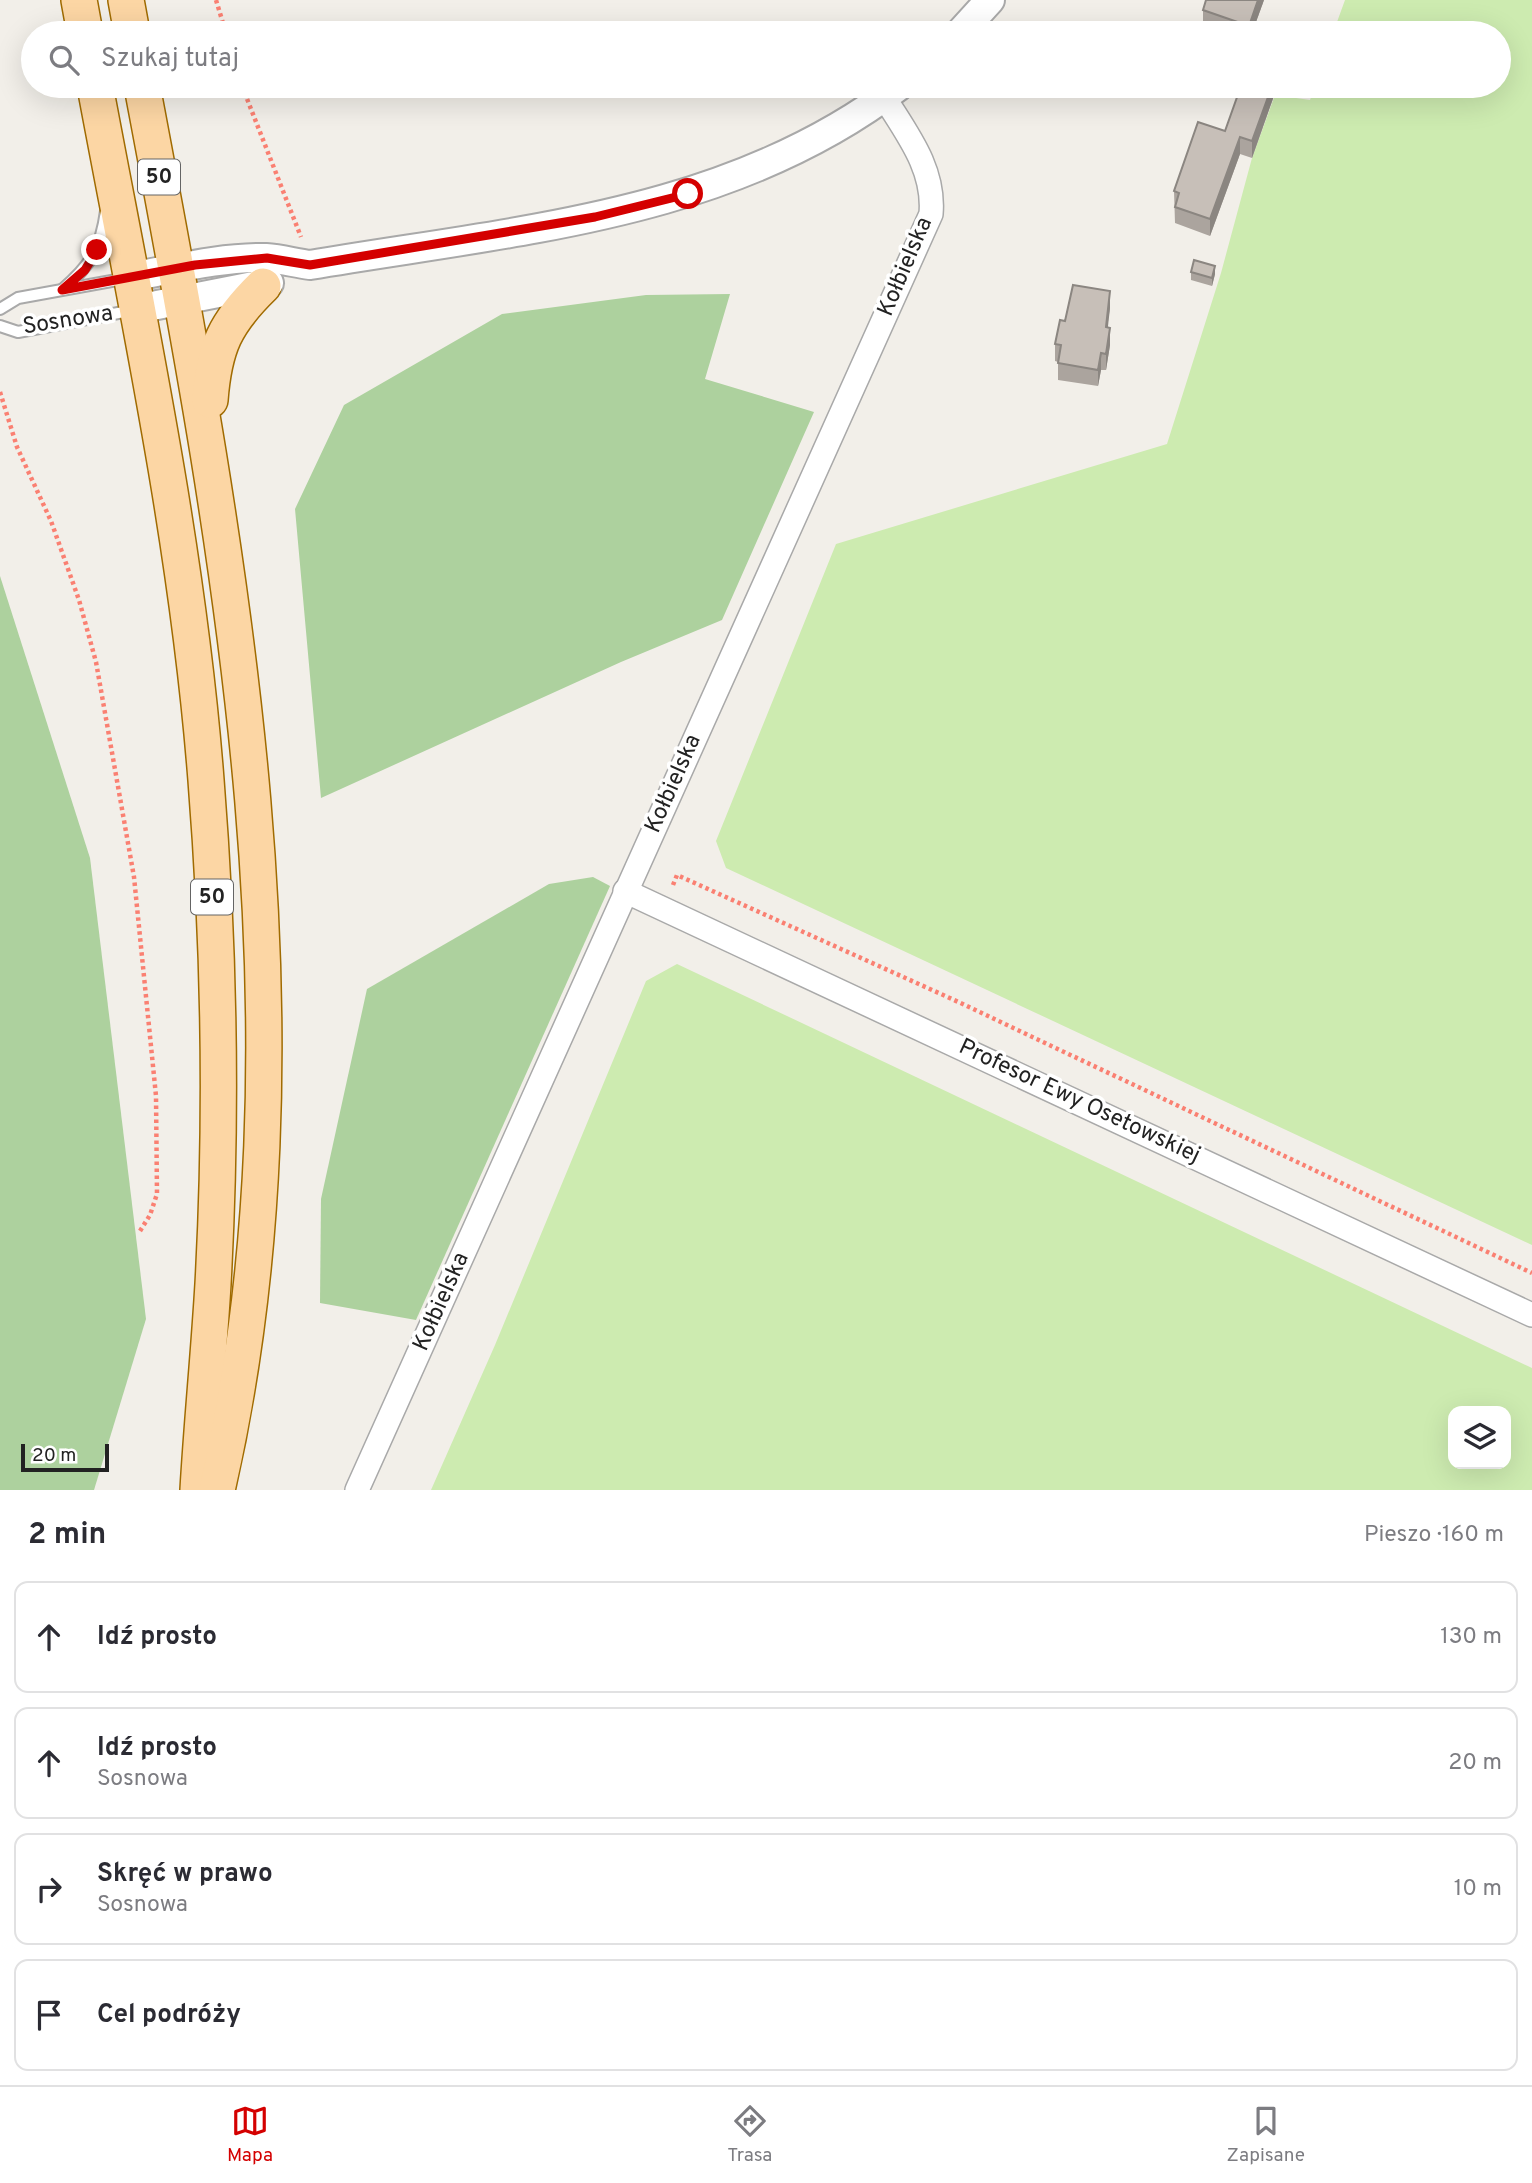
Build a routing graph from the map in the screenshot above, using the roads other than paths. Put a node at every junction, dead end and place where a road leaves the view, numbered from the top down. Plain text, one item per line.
1 (79, 0) edge
2 (126, 0) edge
3 (990, 0) edge
4 (83, 21) edge
5 (130, 21) edge
6 (971, 21) edge
7 (97, 98) edge
8 (144, 98) edge
9 (883, 98) edge
10 (895, 98) edge
11 (111, 174) junction
12 (310, 265) junction
13 (179, 285) junction
14 (263, 286) junction
15 (62, 290) junction
16 (134, 293) junction
17 (0, 309) edge
18 (0, 326) edge
19 (207, 446) junction
20 (625, 891) junction
21 (1532, 1315) edge
22 (198, 1490) edge
23 (217, 1490) edge
24 (357, 1490) edge

1 - 4 main road
2 - 5 main road
3 - 6 street
7 - 11 main road, 50
8 - 13 main road, 50
9 - 12 street
10 - 20 street, Kołbielska
11 - 15 lane, Sosnowa
11 - 16 main road, 50
12 - 13 street
12 - 14 street
13 - 14 street
13 - 16 street
13 - 19 main road, 50
14 - 19 main road
15 - 16 lane, Sosnowa
15 - 17 lane, Sosnowa
16 - 18 lane, Sosnowa
16 - 22 main road, 50
19 - 23 main road, 50
20 - 21 street, Profesor Ewy Osetowskiej
20 - 24 street, Kołbielska

